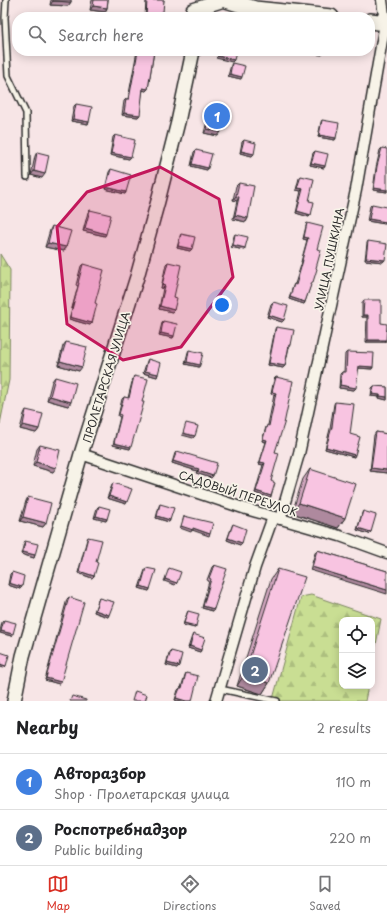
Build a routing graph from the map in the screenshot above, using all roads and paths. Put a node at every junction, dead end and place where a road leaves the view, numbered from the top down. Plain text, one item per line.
1 (6, 0) edge
2 (225, 0) edge
3 (382, 0) edge
4 (193, 9) edge
5 (284, 12) edge
6 (375, 22) edge
7 (386, 23) edge
8 (192, 56) edge
9 (27, 177) dead end
10 (81, 454) junction
11 (276, 518) junction
12 (387, 553) edge
13 (220, 689) junction
14 (14, 701) edge
15 (216, 701) edge
16 (277, 701) edge

1 - 9 lane
2 - 4 street
2 - 5 main road
3 - 7 street, УЛИЦА ПУШКИНА
6 - 7 main road
7 - 11 street, УЛИЦА ПУШКИНА
8 - 10 street, ПРОЛЕТАРСКАЯ УЛИЦА
10 - 11 street, САДОВЫЙ ПЕРЕУЛОК
10 - 14 street, ПРОЛЕТАРСКАЯ УЛИЦА
11 - 12 street, САДОВЫЙ ПЕРЕУЛОК
11 - 13 street, УЛИЦА ПУШКИНА
13 - 15 street, УЛИЦА ПУШКИНА
13 - 16 lane

